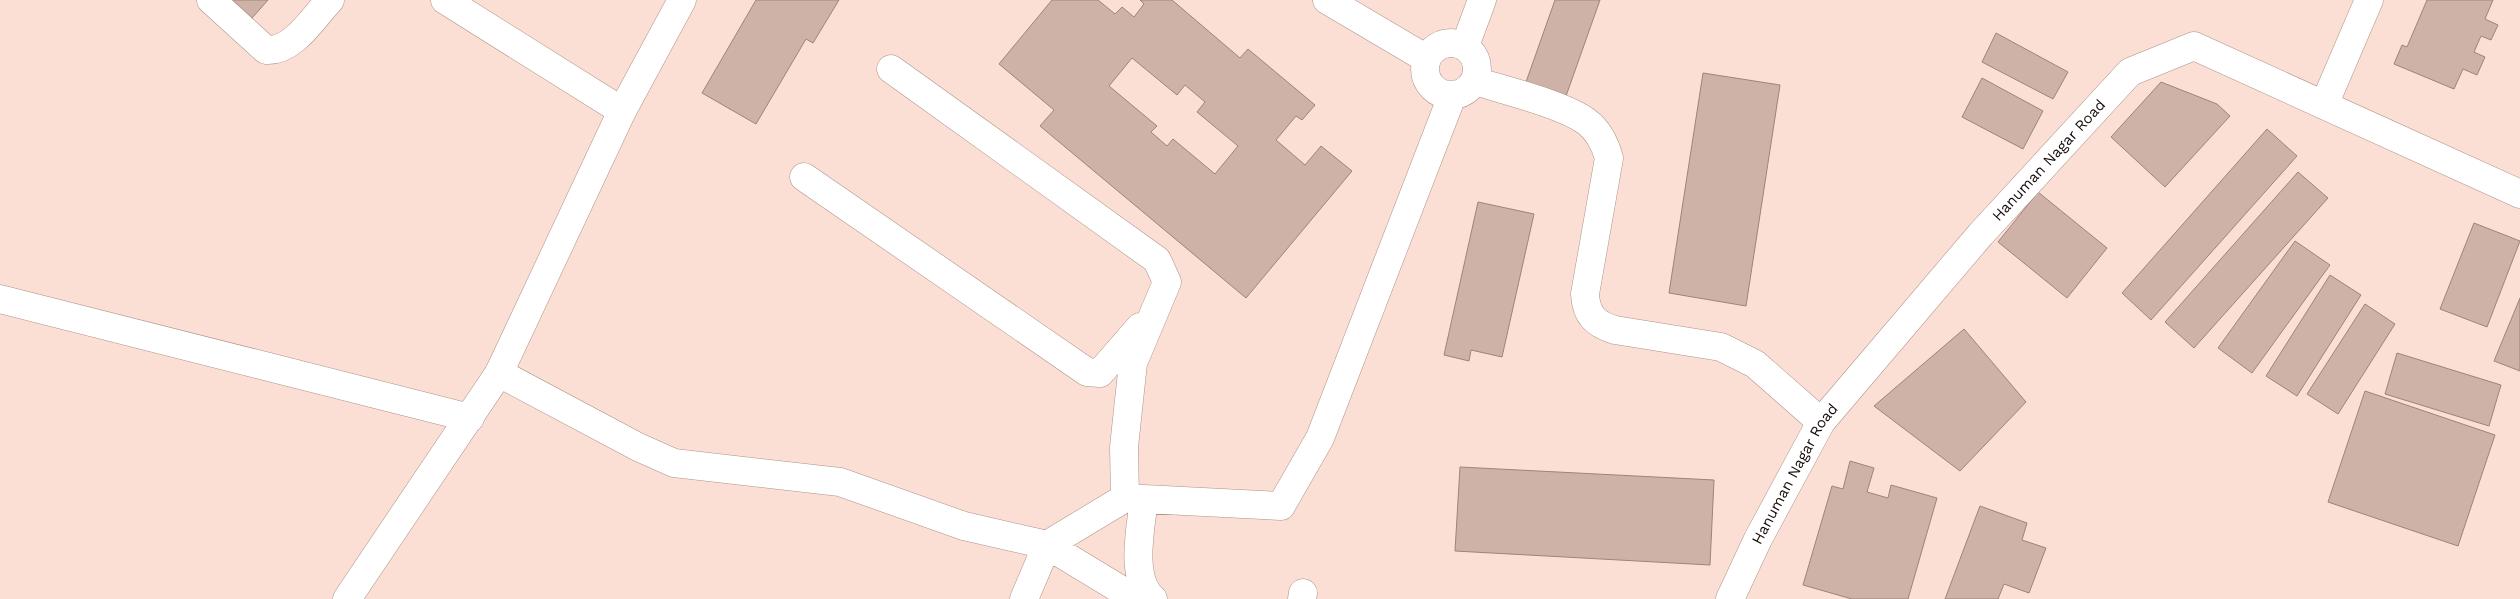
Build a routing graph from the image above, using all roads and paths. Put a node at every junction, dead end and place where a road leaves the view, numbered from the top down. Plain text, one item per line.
1 (211, 0) edge
2 (330, 0) edge
3 (445, 0) edge
4 (682, 0) edge
5 (1326, 0) edge
6 (1482, 0) edge
7 (2369, 0) edge
8 (1465, 46) junction
9 (1427, 59) junction
10 (892, 69) dead end
11 (1475, 81) junction
12 (1452, 96) junction
13 (2324, 105) junction
14 (622, 111) junction
15 (804, 177) dead end
16 (2520, 194) edge
17 (0, 299) edge
18 (1153, 313) junction
19 (498, 373) junction
20 (470, 418) junction
21 (1821, 422) junction
22 (1134, 498) junction
23 (1047, 545) junction
24 (347, 599) edge
25 (1024, 599) edge
26 (1136, 599) edge
27 (1152, 599) edge
28 (1730, 599) edge

1 - 2 street
3 - 14 street
4 - 14 street
5 - 9 street
6 - 8 street
7 - 13 street
8 - 9 street
8 - 11 street
9 - 12 street
10 - 18 street
11 - 12 street
11 - 21 street
12 - 22 street
13 - 16 street, Hanuman Nagar Road
13 - 21 street, Hanuman Nagar Road
14 - 19 street
15 - 18 street
17 - 20 street
18 - 22 street
19 - 20 street
19 - 23 street
20 - 24 street
21 - 28 street, Hanuman Nagar Road
22 - 23 street
22 - 27 street
23 - 25 street
23 - 26 street

